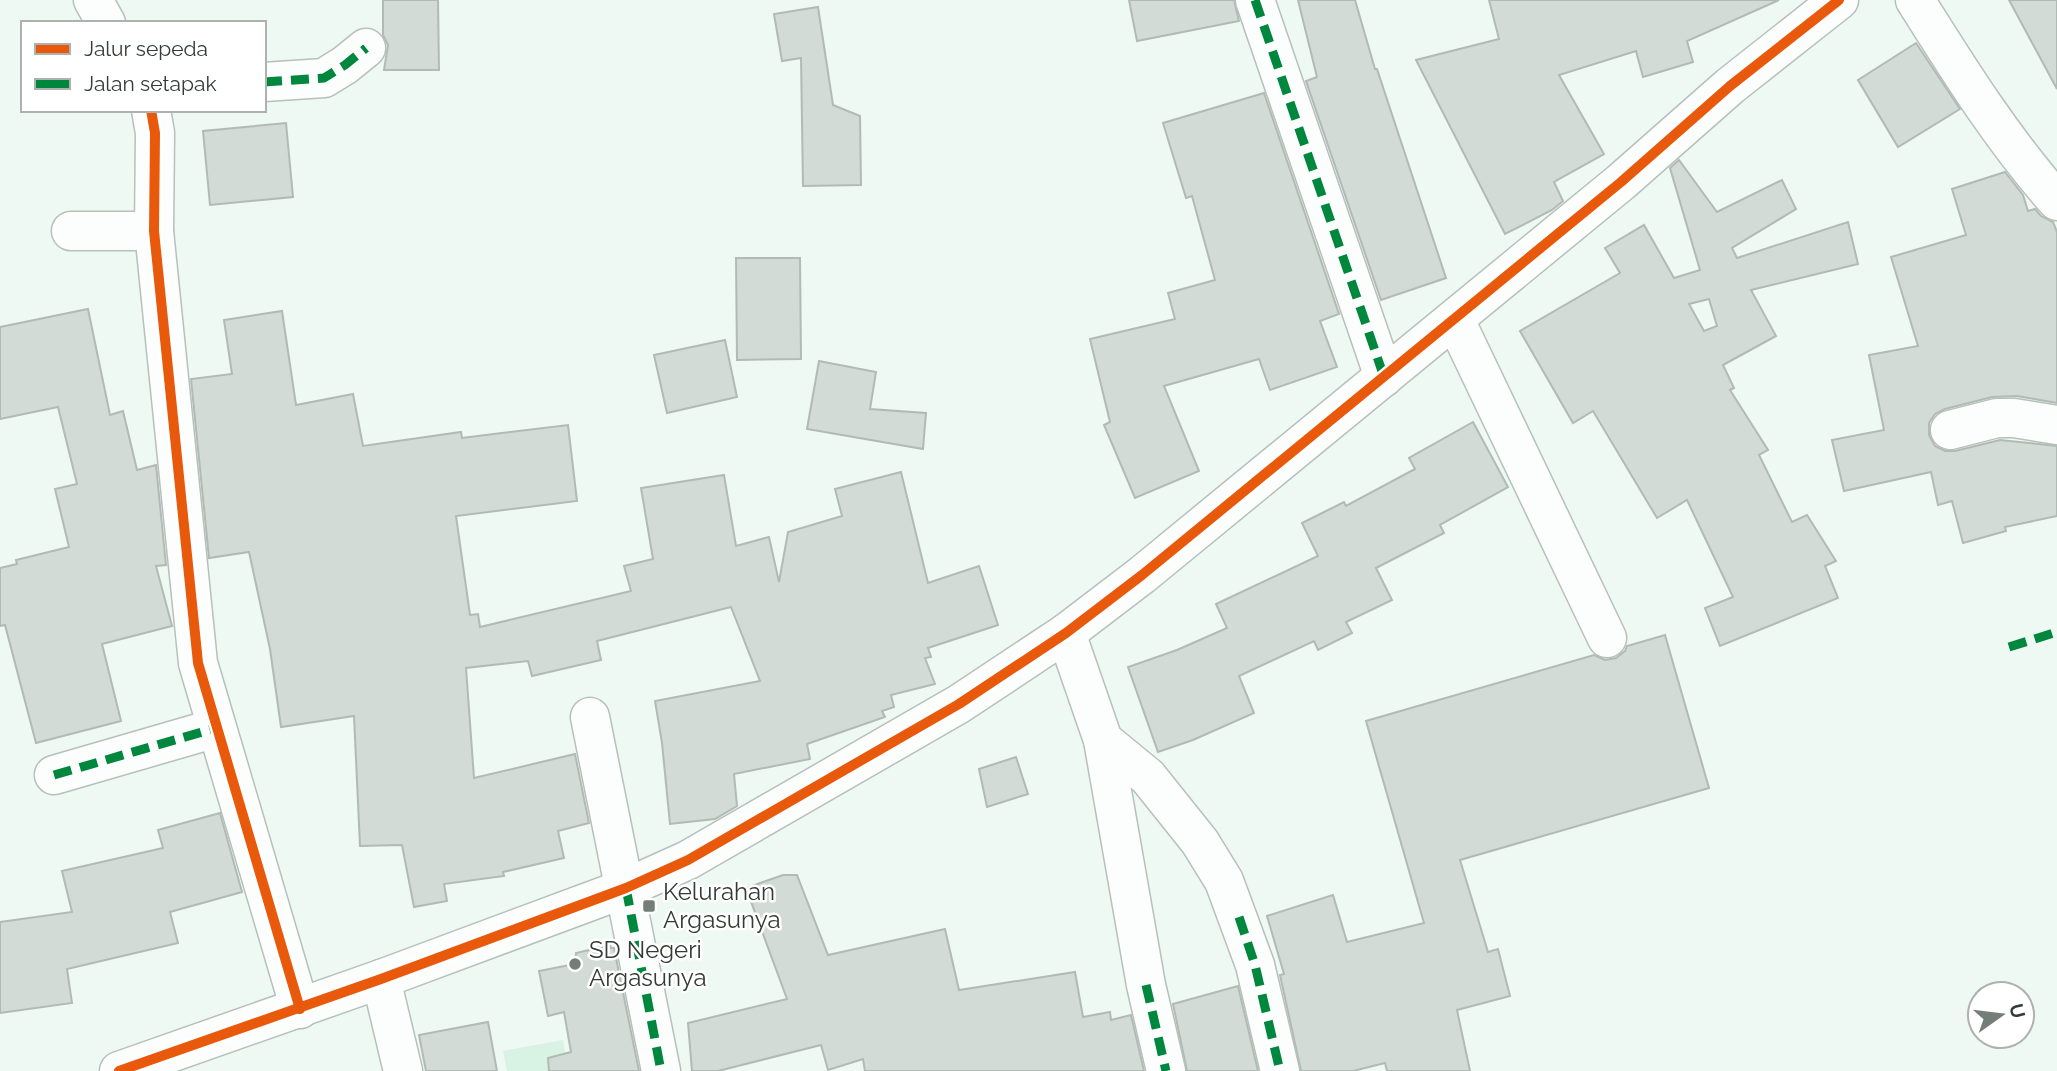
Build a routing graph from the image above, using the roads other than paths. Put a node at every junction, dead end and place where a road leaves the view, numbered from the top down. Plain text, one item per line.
1 (93, 0) edge
2 (1255, 0) edge
3 (1839, 0) edge
4 (1915, 0) edge
5 (105, 21) edge
6 (366, 48) dead end
7 (266, 82) edge
8 (151, 112) edge
9 (2057, 201) edge
10 (71, 231) dead end
11 (154, 231) junction
12 (1455, 320) junction
13 (1384, 377) junction
14 (2057, 425) edge
15 (1950, 430) dead end
16 (1066, 633) junction
17 (1607, 638) dead end
18 (590, 717) dead end
19 (216, 728) junction
20 (1102, 740) junction
21 (54, 775) dead end
22 (626, 888) junction
23 (381, 979) junction
24 (300, 1009) junction
25 (119, 1071) edge
26 (403, 1071) edge
27 (662, 1071) edge
28 (1166, 1071) edge
29 (1280, 1071) edge

1 - 5 street
2 - 13 street
3 - 12 street
4 - 9 street
6 - 7 street
8 - 11 street
10 - 11 street
11 - 19 street
12 - 13 street
12 - 17 street
13 - 16 street
14 - 15 street
16 - 20 street
16 - 22 street
18 - 22 street
19 - 21 street
19 - 24 street
20 - 28 street
20 - 29 street
22 - 23 street
22 - 27 street
23 - 24 street
23 - 26 street
24 - 25 street

